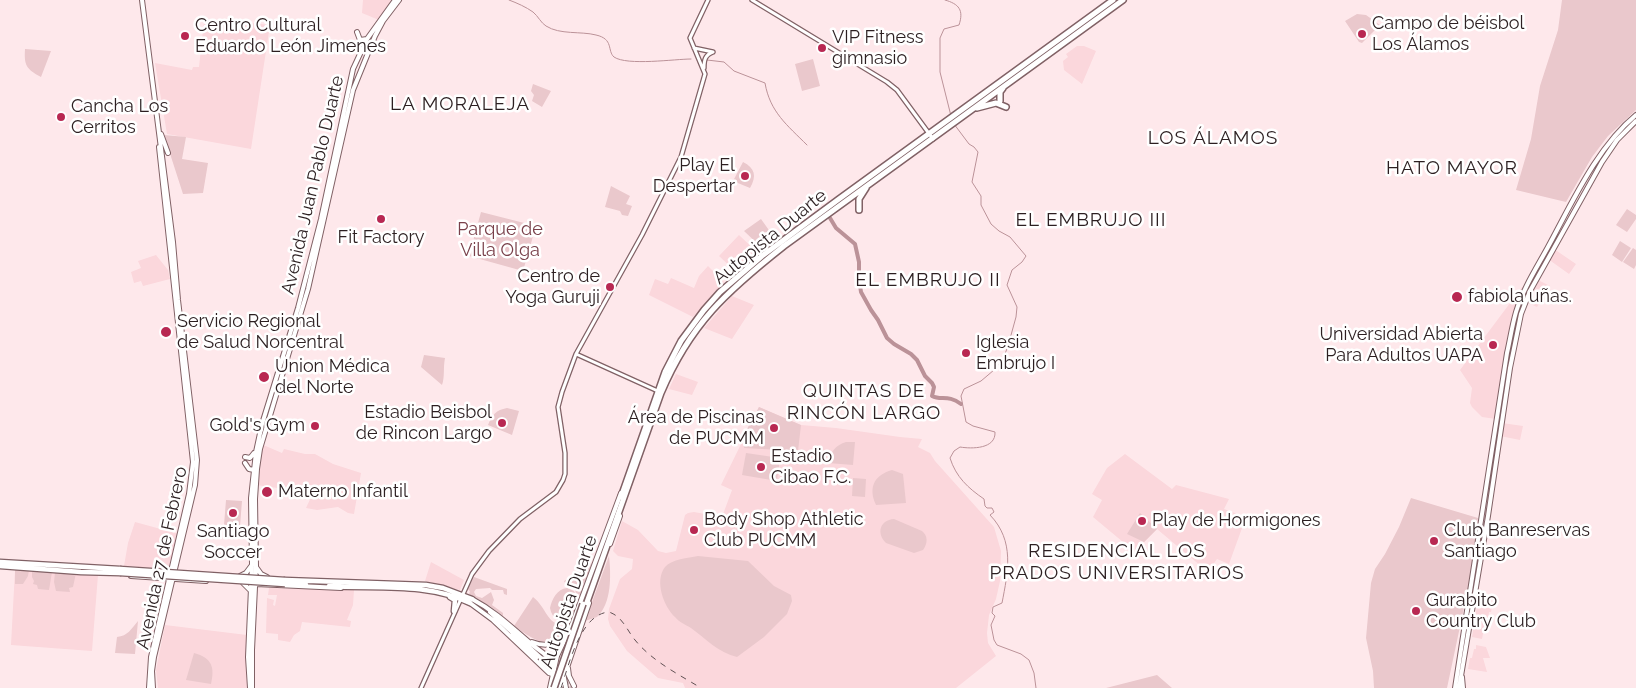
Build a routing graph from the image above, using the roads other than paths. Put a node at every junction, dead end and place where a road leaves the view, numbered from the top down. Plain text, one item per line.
1 (142, 0) edge
2 (395, 0) edge
3 (399, 0) edge
4 (708, 0) edge
5 (752, 0) edge
6 (1121, 0) edge
7 (1114, 3) edge
8 (382, 20) junction
9 (357, 32) dead end
10 (367, 39) junction
11 (360, 40) junction
12 (364, 44) junction
13 (694, 48) junction
14 (369, 52) junction
15 (357, 56) junction
16 (366, 57) junction
17 (704, 69) junction
18 (1006, 85) junction
19 (1000, 101) dead end
20 (1006, 107) dead end
21 (970, 111) junction
22 (1636, 115) edge
23 (958, 117) junction
24 (1636, 121) edge
25 (158, 127) junction
26 (931, 136) junction
27 (168, 153) dead end
28 (869, 184) junction
29 (859, 210) dead end
30 (576, 354) junction
31 (659, 392) junction
32 (245, 457) dead end
33 (254, 460) junction
34 (245, 463) dead end
35 (255, 469) junction
36 (626, 480) junction
37 (625, 496) junction
38 (603, 534) dead end
39 (599, 549) junction
40 (0, 564) edge
41 (254, 565) junction
42 (81, 569) junction
43 (173, 571) junction
44 (240, 576) junction
45 (254, 576) junction
46 (267, 577) junction
47 (171, 579) junction
48 (243, 583) junction
49 (254, 584) junction
50 (267, 585) junction
51 (350, 585) junction
52 (438, 591) junction
53 (253, 593) junction
54 (461, 596) junction
55 (471, 601) junction
56 (585, 604) junction
57 (576, 608) dead end
58 (454, 611) junction
59 (576, 614) junction
60 (573, 622) junction
61 (527, 640) junction
62 (559, 651) junction
63 (559, 663) junction
64 (568, 663) junction
65 (1460, 671) junction
66 (555, 672) junction
67 (557, 687) edge
68 (575, 687) edge
69 (149, 688) edge
70 (153, 688) edge
71 (251, 688) edge
72 (421, 688) edge
73 (1454, 688) edge
74 (1459, 688) edge
75 (1463, 688) edge

1 - 25 main road, Avenida 27 de Febrero
2 - 8 main road
3 - 8 main road
4 - 13 main road
5 - 26 main road
6 - 7 highway
7 - 18 highway, Autopista Duarte
7 - 23 highway, Autopista Duarte
8 - 10 main road, Avenida Juan Pablo Duarte
8 - 14 main road, Avenida Juan Pablo Duarte
9 - 11 main road
10 - 11 main road
10 - 12 main road, Avenida Juan Pablo Duarte
11 - 12 main road
12 - 14 main road
12 - 15 main road, Avenida Juan Pablo Duarte
13 - 17 main road
13 - 17 main road
14 - 16 main road, Avenida Juan Pablo Duarte
15 - 16 main road
15 - 33 main road, Avenida Juan Pablo Duarte
16 - 33 main road, Avenida Juan Pablo Duarte
17 - 30 main road
18 - 19 highway
18 - 21 highway, Autopista Duarte
20 - 21 highway
21 - 23 highway, Autopista Duarte
22 - 65 main road
23 - 26 highway, Autopista Duarte
24 - 65 main road
25 - 27 main road
25 - 43 main road, Avenida 27 de Febrero
26 - 28 highway, Autopista Duarte
26 - 31 highway, Autopista Duarte
28 - 29 highway
28 - 31 highway, Autopista Duarte
30 - 31 main road
30 - 54 main road
31 - 36 highway, Autopista Duarte
31 - 37 highway, Autopista Duarte
32 - 33 main road
33 - 35 main road, Avenida Juan Pablo Duarte
34 - 35 main road
35 - 41 main road, Avenida Juan Pablo Duarte
36 - 39 main road
36 - 56 highway, Autopista Duarte
37 - 56 highway, Autopista Duarte
37 - 64 main road, Autopista Duarte
38 - 39 main road
39 - 59 main road
40 - 42 highway
41 - 44 main road
41 - 45 main road, Avenida Juan Pablo Duarte
41 - 46 main road
42 - 43 main road
42 - 47 main road
42 - 51 highway, bridge
43 - 44 main road
43 - 47 main road, Avenida 27 de Febrero
44 - 45 main road
45 - 46 main road
45 - 49 main road, Avenida Juan Pablo Duarte
46 - 51 main road
47 - 48 main road
47 - 69 main road, Avenida 27 de Febrero
47 - 70 main road, Avenida 27 de Febrero
48 - 49 main road
48 - 53 main road
49 - 50 main road
49 - 53 main road, Avenida Juan Pablo Duarte
50 - 51 main road
50 - 53 main road
51 - 52 highway
51 - 54 highway
52 - 54 highway
52 - 58 highway
53 - 71 main road, Avenida Juan Pablo Duarte
54 - 55 highway
54 - 58 main road
55 - 61 main road
55 - 66 main road
56 - 67 highway, Autopista Duarte, bridge
57 - 59 main road
58 - 72 main road
59 - 60 main road
60 - 61 main road
60 - 62 main road
61 - 66 main road
62 - 63 main road
62 - 66 main road
63 - 64 main road
63 - 66 main road
64 - 66 main road
64 - 68 main road
65 - 73 main road
65 - 74 main road
65 - 75 main road
66 - 67 main road
66 - 67 main road
66 - 67 main road
67 - 68 main road

